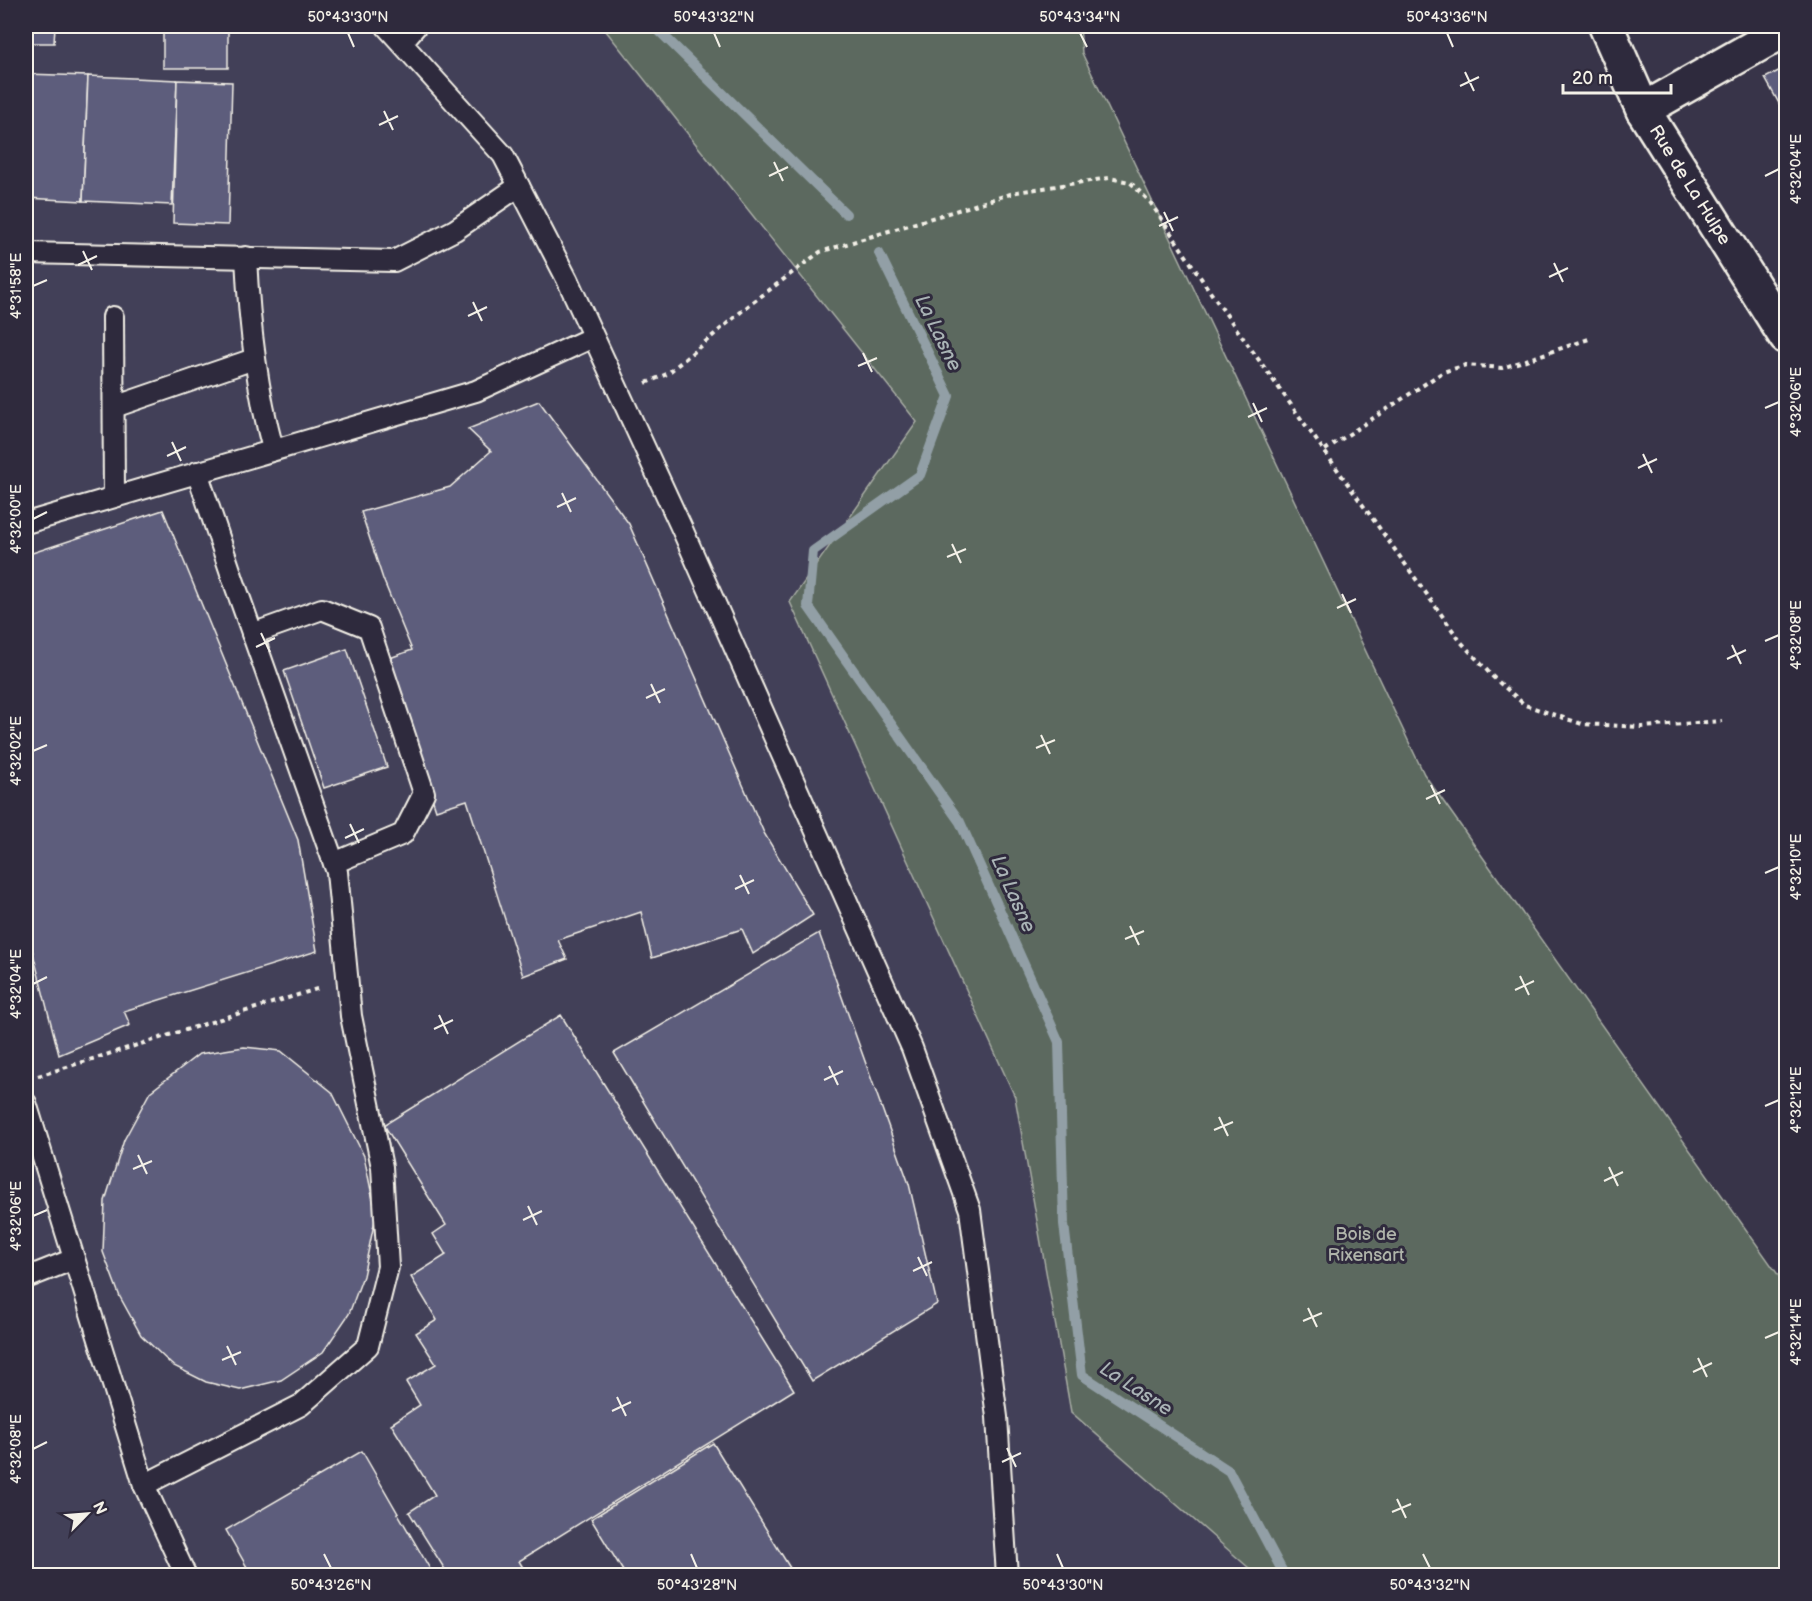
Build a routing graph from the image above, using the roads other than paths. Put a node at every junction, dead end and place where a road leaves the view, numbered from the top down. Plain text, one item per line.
1 (386, 26) edge
2 (416, 26) edge
3 (1606, 26) edge
4 (1786, 29) edge
5 (402, 42) junction
6 (1643, 110) junction
7 (519, 186) junction
8 (26, 253) edge
9 (246, 257) junction
10 (113, 317) dead end
11 (593, 337) junction
12 (1786, 337) edge
13 (254, 359) junction
14 (114, 407) junction
15 (273, 449) junction
16 (197, 472) junction
17 (114, 496) junction
18 (26, 523) edge
19 (252, 634) junction
20 (334, 863) junction
21 (26, 1103) edge
22 (74, 1259) junction
23 (26, 1278) edge
24 (144, 1485) junction
25 (186, 1575) edge
26 (1007, 1575) edge

1 - 5 lane
2 - 5 lane
3 - 6 street, Rue de La Hulpe
4 - 6 street
5 - 7 lane
6 - 12 street, Rue de La Hulpe
7 - 9 lane
7 - 11 lane
8 - 9 lane
9 - 13 lane
10 - 14 lane
11 - 15 lane
11 - 26 lane
13 - 14 lane
13 - 15 lane
14 - 17 lane
15 - 16 lane
16 - 17 lane
16 - 19 lane
17 - 18 lane
19 - 20 lane
19 - 20 lane
20 - 24 lane
21 - 22 lane
22 - 23 lane
22 - 24 lane
24 - 25 lane

